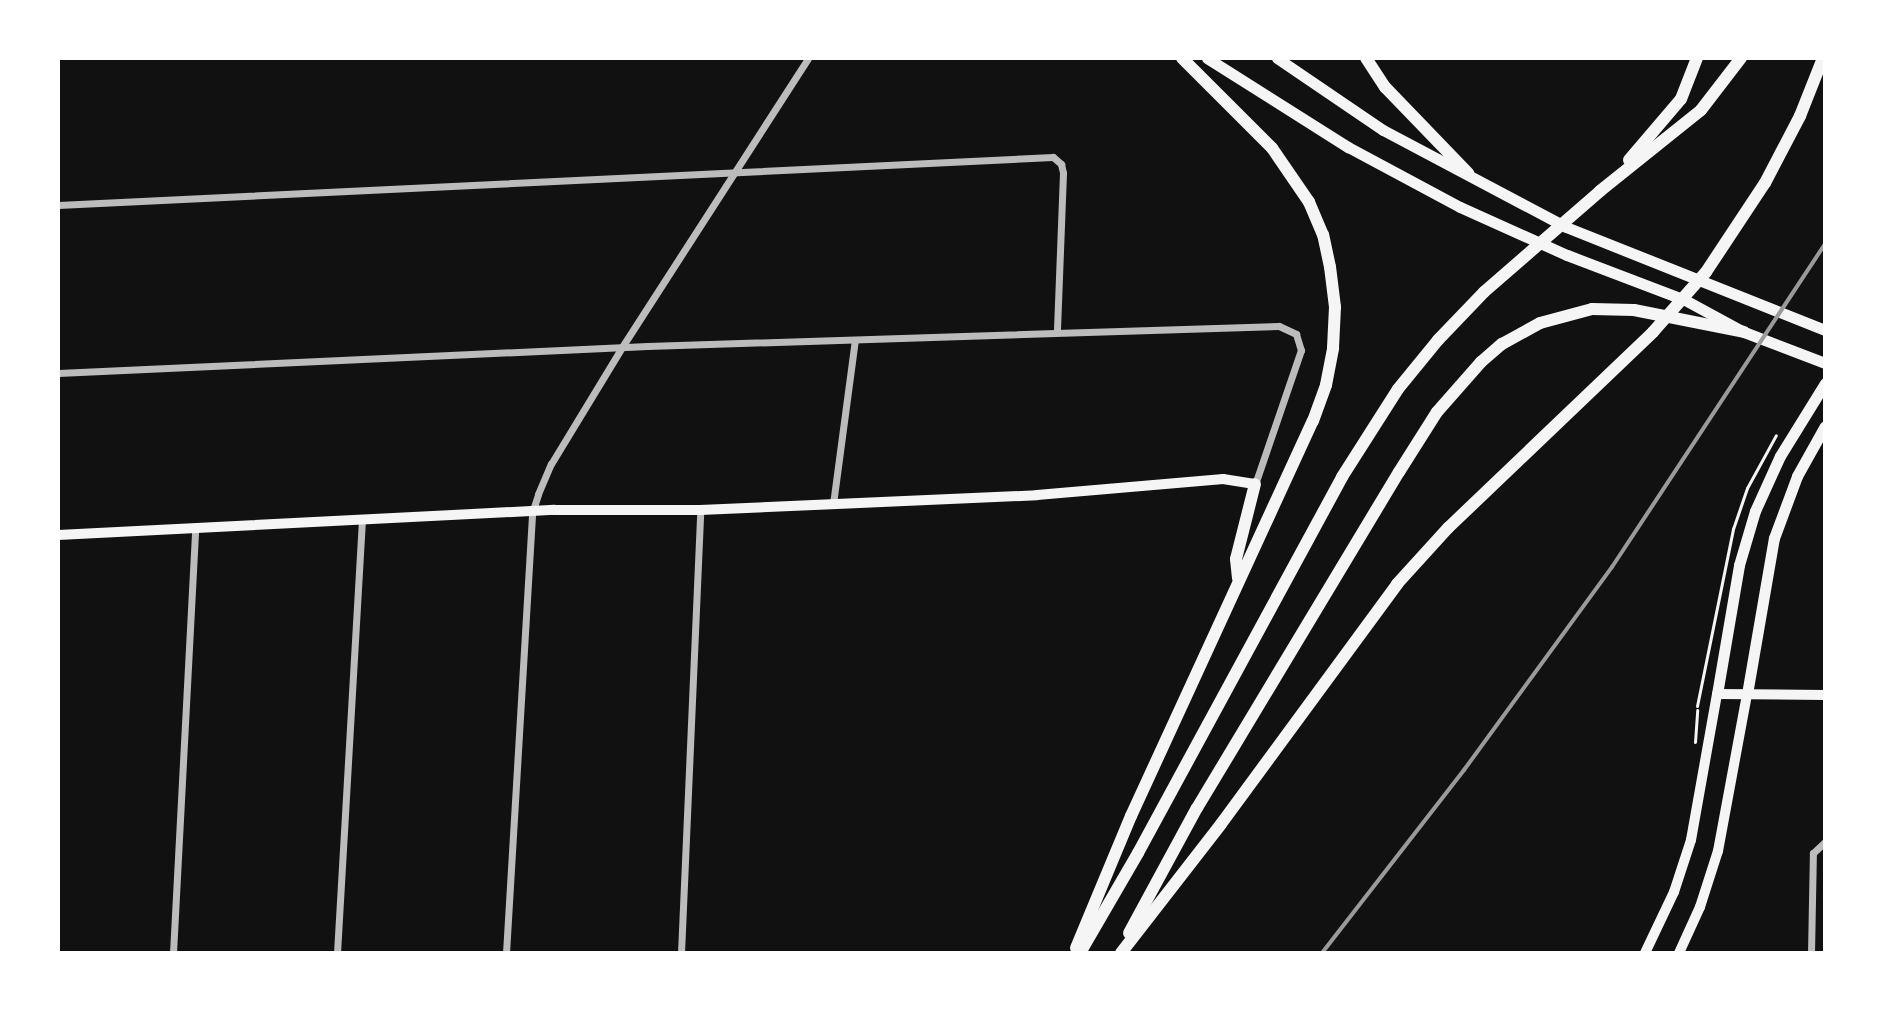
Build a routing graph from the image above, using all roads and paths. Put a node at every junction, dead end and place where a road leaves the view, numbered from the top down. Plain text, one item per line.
1 (808, 58) edge
2 (1182, 58) edge
3 (1207, 58) edge
4 (1277, 58) edge
5 (1366, 58) edge
6 (1697, 58) edge
7 (1741, 58) edge
8 (1823, 58) edge
9 (735, 173) junction
10 (1468, 173) junction
11 (1600, 191) junction
12 (58, 205) edge
13 (1825, 330) edge
14 (1057, 331) junction
15 (1744, 332) junction
16 (855, 340) junction
17 (622, 347) junction
18 (1825, 363) edge
19 (58, 373) edge
20 (1825, 383) edge
21 (1825, 426) edge
22 (1255, 484) junction
23 (833, 504) junction
24 (700, 510) junction
25 (532, 513) junction
26 (362, 521) junction
27 (195, 529) junction
28 (58, 535) edge
29 (1239, 580) junction
30 (1702, 683) dead end
31 (1717, 694) junction
32 (1747, 694) junction
33 (1825, 695) edge
34 (1695, 751) dead end
35 (1825, 842) edge
36 (173, 953) edge
37 (337, 953) edge
38 (506, 953) edge
39 (681, 953) edge
40 (1073, 953) edge
41 (1080, 953) edge
42 (1119, 953) edge
43 (1645, 953) edge
44 (1679, 953) edge
45 (1811, 953) edge

1 - 9 street
2 - 29 highway
3 - 15 highway
4 - 10 highway
5 - 10 highway
6 - 11 highway
7 - 11 highway
8 - 42 highway
9 - 12 street
9 - 14 street
9 - 17 street
10 - 13 highway
11 - 41 highway
14 - 16 street
14 - 22 street
15 - 18 highway
15 - 42 highway
16 - 17 street
16 - 23 street
17 - 19 street
17 - 25 street
20 - 31 highway
21 - 32 highway
22 - 23 main road
22 - 29 highway
23 - 24 main road
24 - 25 main road
24 - 39 street
25 - 26 main road
25 - 38 street
26 - 27 main road
26 - 37 street
27 - 28 main road
27 - 36 street
29 - 40 highway
30 - 34 path
31 - 32 main road
31 - 43 main road
32 - 33 main road
32 - 44 main road
35 - 45 street

